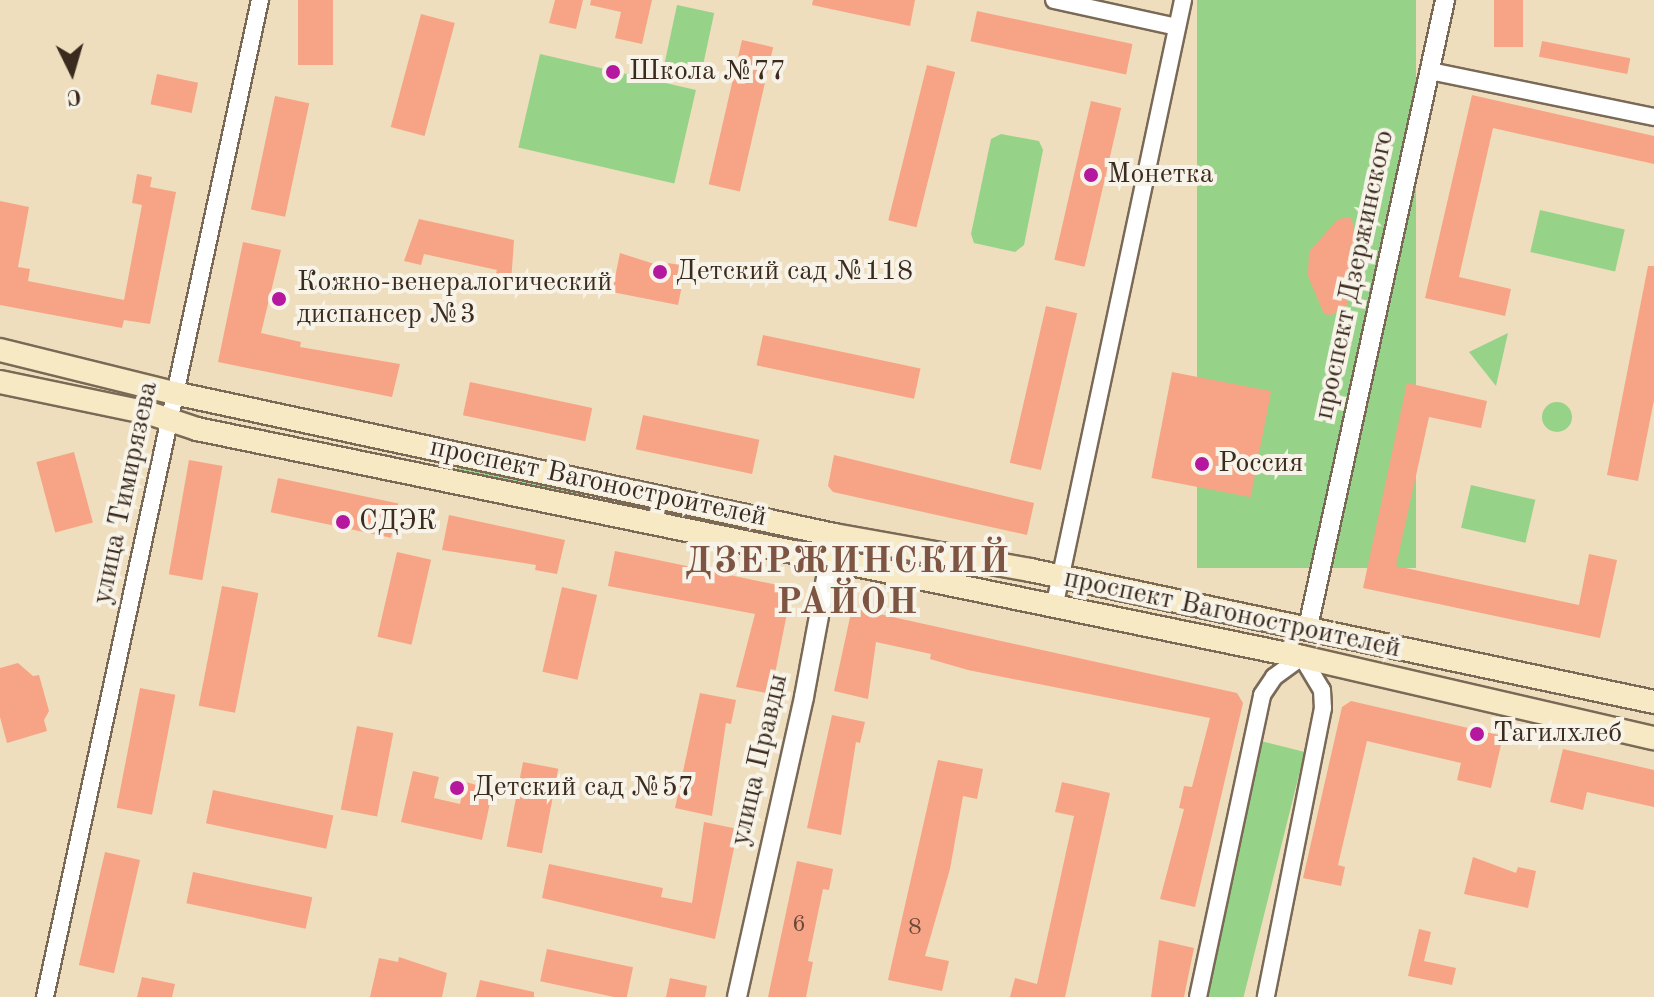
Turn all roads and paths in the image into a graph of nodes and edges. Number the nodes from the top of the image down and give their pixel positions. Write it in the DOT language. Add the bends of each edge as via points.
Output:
graph roads {
  1 [pos="260,0"];
  2 [pos="1054,0"];
  3 [pos="1183,0"];
  4 [pos="1445,0"];
  5 [pos="1177,27"];
  6 [pos="1430,71"];
  7 [pos="1654,117"];
  8 [pos="0,350"];
  9 [pos="0,382"];
  10 [pos="174,393"];
  11 [pos="168,422"];
  12 [pos="834,535"];
  13 [pos="829,562"];
  14 [pos="1060,576"];
  15 [pos="1054,608"];
  16 [pos="1308,627"];
  17 [pos="1302,657"];
  18 [pos="1654,702"];
  19 [pos="1654,738"];
  20 [pos="45,997"];
  21 [pos="737,997"];
  22 [pos="1198,997"];
  23 [pos="1266,997"];
  1 -- 10 [label="street, улица Тимирязева"];
  2 -- 5 [label="street"];
  3 -- 5 [label="street"];
  4 -- 6 [label="street, проспект Дзержинского"];
  5 -- 14 [label="street"];
  6 -- 7 [label="street"];
  6 -- 16 [label="street, проспект Дзержинского"];
  8 -- 10 [label="main road, проспект Вагоностроителей"];
  9 -- 11 [label="main road, проспект Вагоностроителей" via="149,413"];
  10 -- 11 [label="street, улица Тимирязева"];
  10 -- 12 [label="main road, проспект Вагоностроителей"];
  11 -- 13 [label="main road, проспект Вагоностроителей"];
  11 -- 20 [label="street, улица Тимирязева"];
  12 -- 13 [label="street, улица Правды"];
  12 -- 14 [label="main road, проспект Вагоностроителей"];
  13 -- 15 [label="main road, проспект Вагоностроителей"];
  13 -- 21 [label="street, улица Правды"];
  14 -- 15 [label="street"];
  14 -- 16 [label="main road, проспект Вагоностроителей"];
  15 -- 17 [label="main road, проспект Вагоностроителей"];
  16 -- 17 [label="main road, проспект Дзержинского"];
  16 -- 18 [label="main road, проспект Вагоностроителей"];
  17 -- 19 [label="main road, проспект Вагоностроителей"];
  17 -- 22 [label="street" via="1274,677 1262,695"];
  17 -- 23 [label="street" via="1322,690 1323,708"];
}
